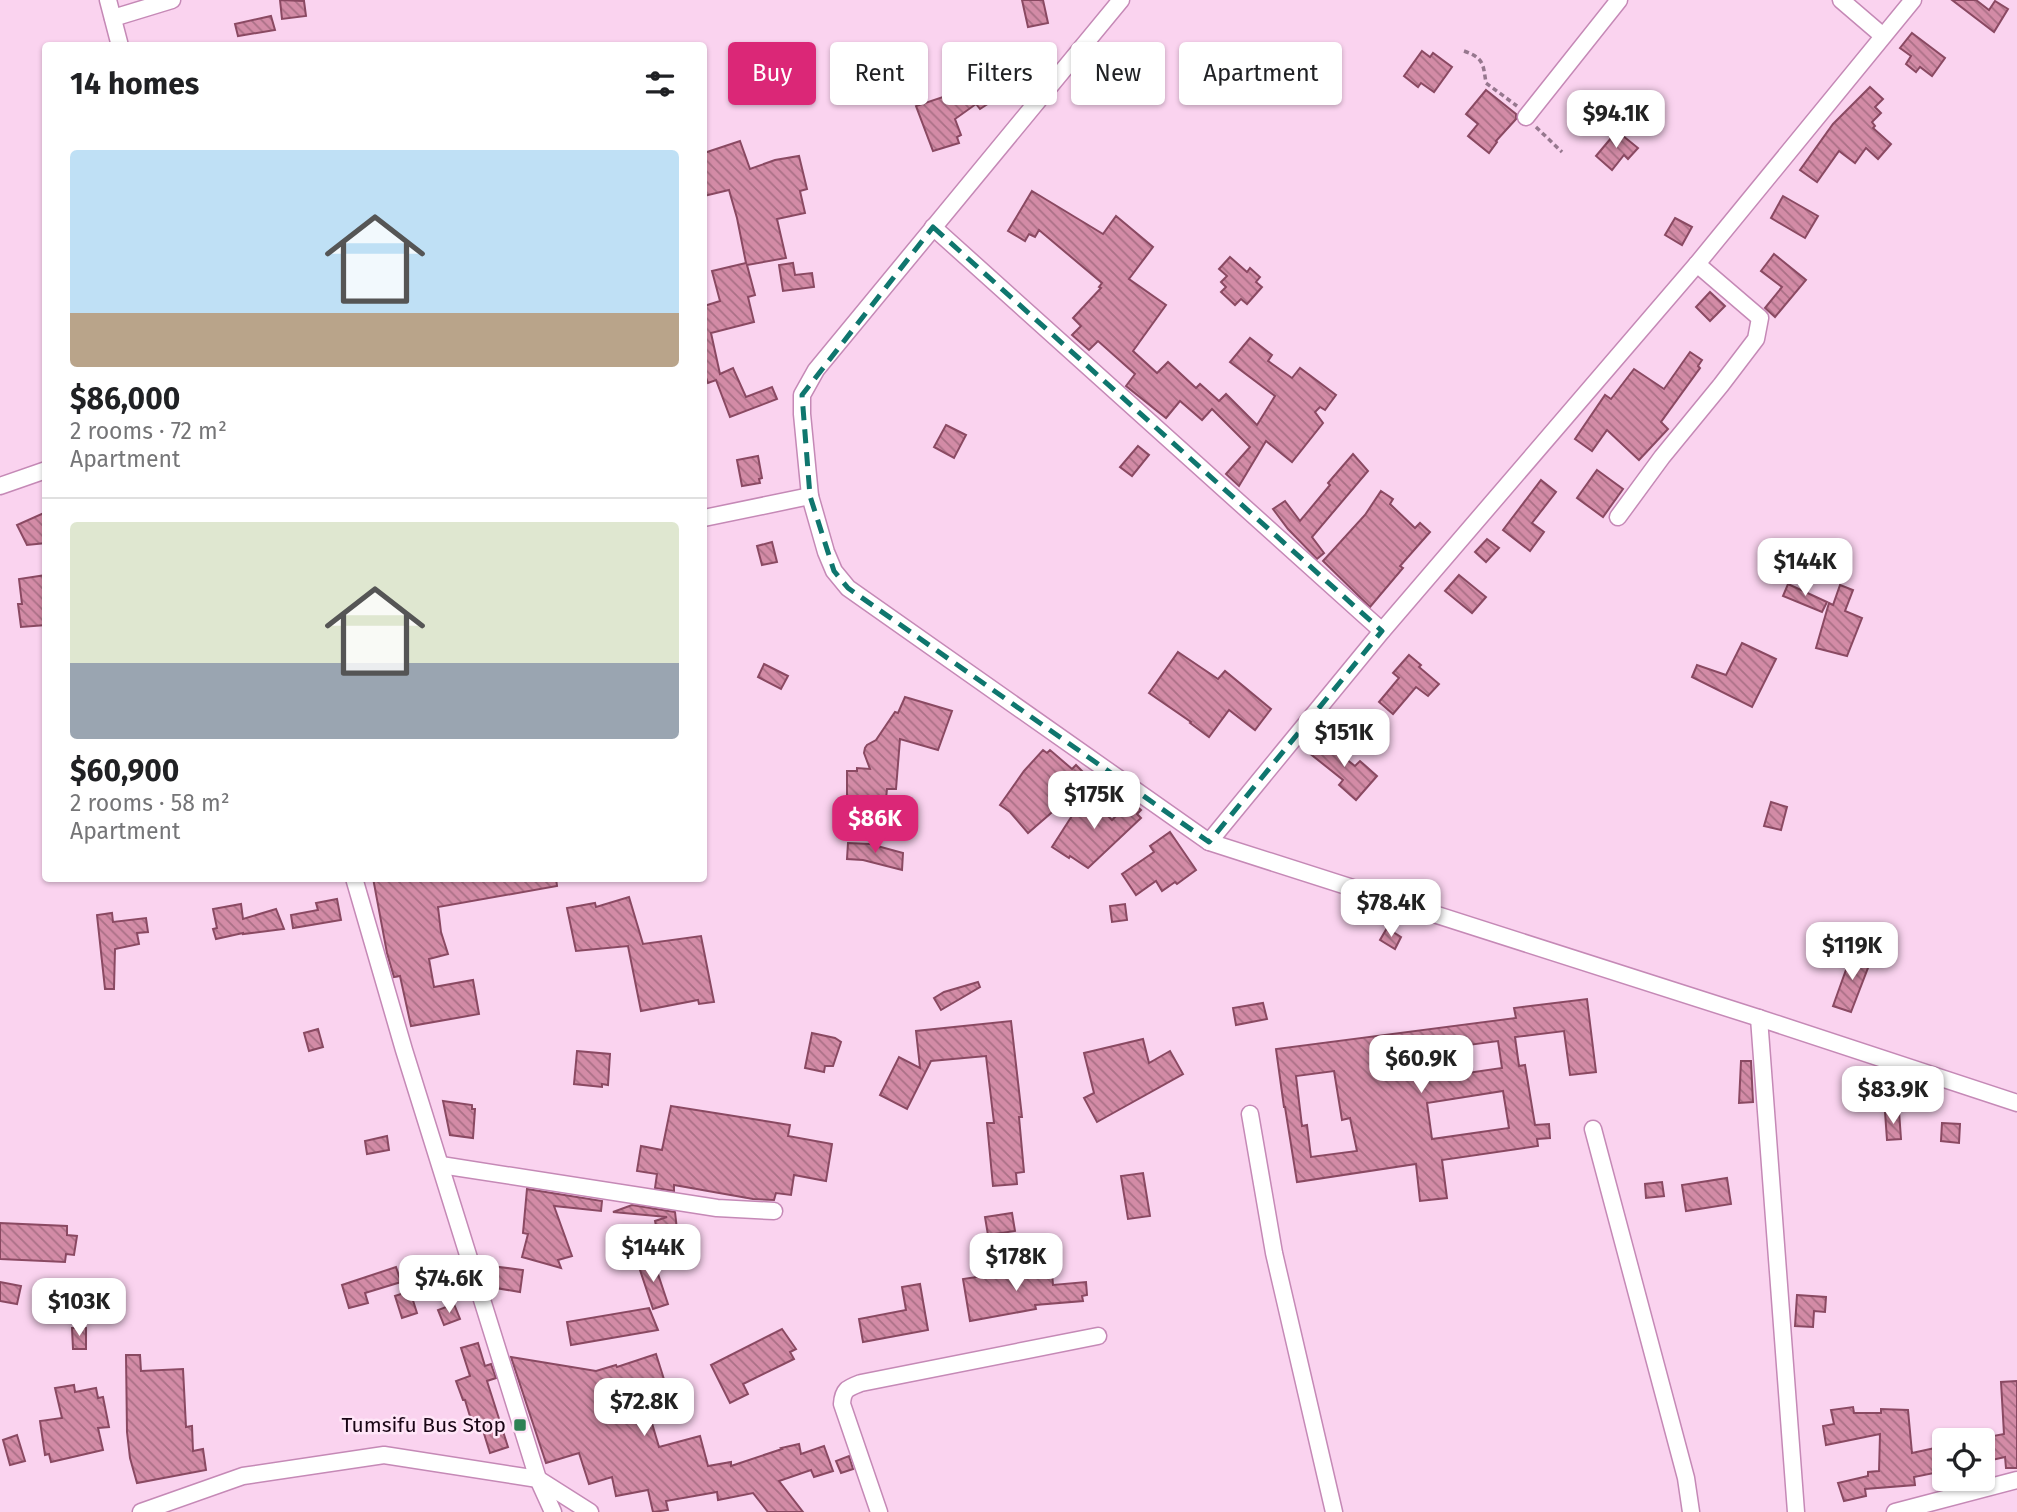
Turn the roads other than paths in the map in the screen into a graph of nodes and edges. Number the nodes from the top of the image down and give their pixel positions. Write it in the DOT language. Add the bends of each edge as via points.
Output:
graph roads {
  1 [pos="108,0"];
  2 [pos="173,0"];
  3 [pos="1121,0"];
  4 [pos="1619,0"];
  5 [pos="1841,0"];
  6 [pos="1913,0"];
  7 [pos="113,18"];
  8 [pos="1884,36"];
  9 [pos="119,42"];
  10 [pos="1525,117"];
  11 [pos="933,226"];
  12 [pos="1696,264"];
  13 [pos="42,471"];
  14 [pos="0,486"];
  15 [pos="810,496"];
  16 [pos="707,517"];
  17 [pos="1618,517"];
  18 [pos="1382,631"];
  19 [pos="1209,842"];
  20 [pos="355,882"];
  21 [pos="1759,1018"];
  22 [pos="2017,1102"];
  23 [pos="1250,1114"];
  24 [pos="1593,1129"];
  25 [pos="441,1165"];
  26 [pos="774,1211"];
  27 [pos="1098,1336"];
  28 [pos="538,1479"];
  29 [pos="2017,1480"];
  30 [pos="141,1512"];
  31 [pos="553,1512"];
  32 [pos="590,1512"];
  33 [pos="879,1512"];
  34 [pos="1334,1512"];
  35 [pos="1691,1512"];
  36 [pos="1796,1512"];
  37 [pos="1895,1512"];
  1 -- 7 [label="street"];
  2 -- 7 [label="street"];
  3 -- 11 [label="street"];
  4 -- 10 [label="street"];
  5 -- 8 [label="street"];
  6 -- 8 [label="street"];
  7 -- 9 [label="street"];
  8 -- 12 [label="street"];
  11 -- 15 [label="street" via="816,370 802,395"];
  11 -- 18 [label="street"];
  12 -- 17 [label="street" via="1760,318 1756,339"];
  12 -- 18 [label="street"];
  13 -- 14 [label="street"];
  15 -- 16 [label="street"];
  15 -- 19 [label="street" via="826,552 848,588"];
  18 -- 19 [label="street"];
  19 -- 21 [label="street"];
  20 -- 25 [label="street"];
  21 -- 22 [label="street"];
  21 -- 36 [label="street"];
  23 -- 34 [label="street" via="1274,1253"];
  24 -- 35 [label="street" via="1686,1478"];
  25 -- 26 [label="street" via="717,1208"];
  25 -- 28 [label="street"];
  27 -- 33 [label="street" via="849,1388 842,1395 842,1404"];
  28 -- 30 [label="street" via="384,1455 243,1476"];
  28 -- 31 [label="street"];
  28 -- 32 [label="street"];
  29 -- 37 [label="street"];
}
